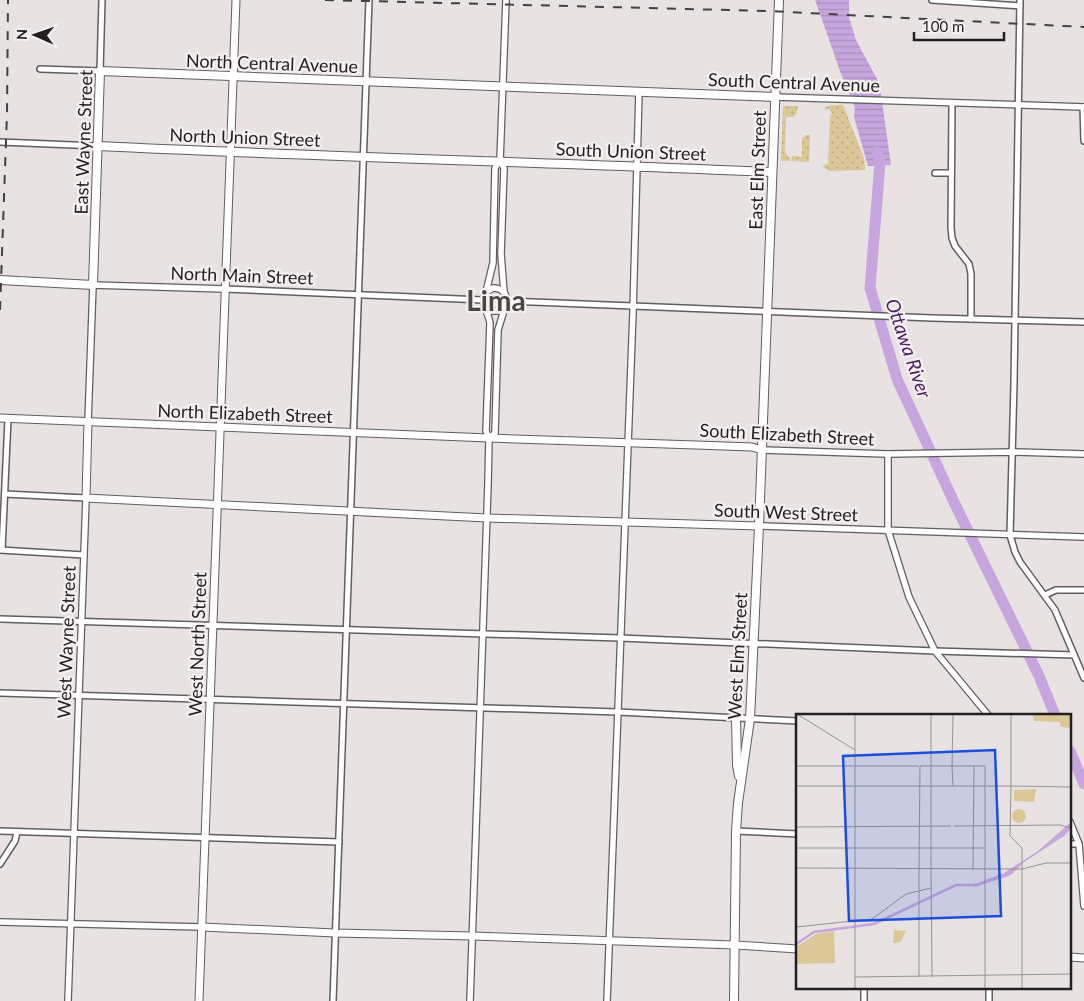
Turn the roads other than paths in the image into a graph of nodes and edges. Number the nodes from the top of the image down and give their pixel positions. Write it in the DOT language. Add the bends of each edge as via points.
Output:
graph roads {
  1 [pos="102,0"];
  2 [pos="236,0"];
  3 [pos="369,0"];
  4 [pos="506,0"];
  5 [pos="779,0"];
  6 [pos="932,0"];
  7 [pos="954,1"];
  8 [pos="1020,3"];
  9 [pos="40,69"];
  10 [pos="100,71"];
  11 [pos="233,77"];
  12 [pos="366,82"];
  13 [pos="503,86"];
  14 [pos="639,92"];
  15 [pos="775,97"];
  16 [pos="952,103"];
  17 [pos="1019,104"];
  18 [pos="1084,107"];
  19 [pos="1084,141"];
  20 [pos="0,142"];
  21 [pos="98,146"];
  22 [pos="230,152"];
  23 [pos="364,156"];
  24 [pos="488,161"];
  25 [pos="500,161"];
  26 [pos="637,166"];
  27 [pos="772,172"];
  28 [pos="935,173"];
  29 [pos="951,173"];
  30 [pos="0,280"];
  31 [pos="93,285"];
  32 [pos="225,289"];
  33 [pos="486,292"];
  34 [pos="504,292"];
  35 [pos="358,295"];
  36 [pos="484,303"];
  37 [pos="506,303"];
  38 [pos="634,305"];
  39 [pos="767,311"];
  40 [pos="970,319"];
  41 [pos="1016,320"];
  42 [pos="1084,322"];
  43 [pos="4,419"];
  44 [pos="88,422"];
  45 [pos="220,427"];
  46 [pos="354,433"];
  47 [pos="489,438"];
  48 [pos="628,443"];
  49 [pos="762,450"];
  50 [pos="1013,452"];
  51 [pos="888,454"];
  52 [pos="1084,454"];
  53 [pos="5,494"];
  54 [pos="86,498"];
  55 [pos="217,504"];
  56 [pos="351,511"];
  57 [pos="487,518"];
  58 [pos="625,522"];
  59 [pos="759,526"];
  60 [pos="888,530"];
  61 [pos="1010,534"];
  62 [pos="1084,537"];
  63 [pos="1,550"];
  64 [pos="84,555"];
  65 [pos="1084,590"];
  66 [pos="1045,595"];
  67 [pos="0,619"];
  68 [pos="81,622"];
  69 [pos="213,626"];
  70 [pos="346,630"];
  71 [pos="483,634"];
  72 [pos="620,638"];
  73 [pos="754,643"];
  74 [pos="935,651"];
  75 [pos="1074,655"];
  76 [pos="1084,678"];
  77 [pos="0,693"];
  78 [pos="79,696"];
  79 [pos="210,699"];
  80 [pos="344,703"];
  81 [pos="480,708"];
  82 [pos="618,712"];
  83 [pos="987,714"];
  84 [pos="736,718"];
  85 [pos="750,719"];
  86 [pos="796,721"];
  87 [pos="741,782"];
  88 [pos="1072,827"];
  89 [pos="0,831"];
  90 [pos="736,831"];
  91 [pos="17,832"];
  92 [pos="74,834"];
  93 [pos="796,834"];
  94 [pos="205,838"];
  95 [pos="339,842"];
  96 [pos="1072,844"];
  97 [pos="1079,844"];
  98 [pos="0,864"];
  99 [pos="1084,906"];
  100 [pos="0,922"];
  101 [pos="71,923"];
  102 [pos="202,927"];
  103 [pos="335,933"];
  104 [pos="472,936"];
  105 [pos="609,941"];
  106 [pos="736,945"];
  107 [pos="796,949"];
  108 [pos="864,988"];
  109 [pos="990,988"];
  110 [pos="68,1001"];
  111 [pos="199,1001"];
  112 [pos="333,1001"];
  113 [pos="470,1001"];
  114 [pos="607,1001"];
  115 [pos="734,1001"];
  116 [pos="864,1001"];
  117 [pos="989,1001"];
  1 -- 10 [label="street, East Wayne Street"];
  2 -- 11 [label="main road, West North Street"];
  3 -- 12 [label="street"];
  4 -- 13 [label="street"];
  5 -- 15 [label="main road, East Elm Street"];
  6 -- 7 [label="street"];
  7 -- 8 [label="street"];
  8 -- 17 [label="street"];
  9 -- 10 [label="street, North Central Avenue"];
  10 -- 11 [label="main road, North Central Avenue"];
  10 -- 21 [label="main road, East Wayne Street"];
  11 -- 12 [label="main road, North Central Avenue"];
  11 -- 22 [label="main road, West North Street"];
  12 -- 13 [label="main road, North Central Avenue"];
  12 -- 23 [label="street"];
  13 -- 14 [label="main road, South Central Avenue"];
  13 -- 25 [label="street"];
  14 -- 15 [label="main road, South Central Avenue"];
  14 -- 26 [label="street"];
  15 -- 16 [label="street, South Central Avenue"];
  15 -- 27 [label="main road, East Elm Street"];
  16 -- 17 [label="street, South Central Avenue"];
  16 -- 29 [label="street"];
  17 -- 18 [label="street, South Central Avenue"];
  17 -- 41 [label="street"];
  18 -- 19 [label="street"];
  20 -- 21 [label="street, North Union Street"];
  21 -- 22 [label="main road, North Union Street"];
  21 -- 31 [label="main road, East Wayne Street"];
  22 -- 23 [label="main road, North Union Street"];
  22 -- 32 [label="main road, West North Street"];
  23 -- 24 [label="main road, North Union Street"];
  23 -- 35 [label="street"];
  24 -- 25 [label="main road, South Union Street"];
  25 -- 26 [label="main road, South Union Street"];
  25 -- 33 [label="street" via="496,168 493,263"];
  25 -- 34 [label="street" via="504,168 501,254"];
  26 -- 27 [label="main road, South Union Street"];
  26 -- 38 [label="street"];
  27 -- 39 [label="main road, East Elm Street"];
  28 -- 29 [label="street"];
  29 -- 40 [label="street" via="952,238 969,264"];
  30 -- 31 [label="main road, North Main Street"];
  31 -- 32 [label="street, North Main Street"];
  31 -- 44 [label="street, West Wayne Street"];
  32 -- 35 [label="street, North Main Street"];
  32 -- 45 [label="main road, West North Street"];
  33 -- 34 [label="street" via="497,288"];
  33 -- 36 [label="street"];
  34 -- 37 [label="street"];
  35 -- 36 [label="street, North Main Street"];
  35 -- 46 [label="street"];
  36 -- 37 [label="street" via="495,312"];
  36 -- 47 [label="street" via="490,323 486,431"];
  37 -- 38 [label="street"];
  37 -- 47 [label="street" via="498,330 495,433"];
  38 -- 39 [label="street"];
  38 -- 48 [label="street"];
  39 -- 40 [label="street"];
  39 -- 49 [label="main road, West Elm Street"];
  40 -- 41 [label="street"];
  41 -- 42 [label="street"];
  41 -- 50 [label="street"];
  43 -- 44 [label="main road, North Elizabeth Street"];
  43 -- 53 [label="street"];
  44 -- 45 [label="main road, North Elizabeth Street"];
  44 -- 54 [label="main road, West Wayne Street"];
  45 -- 46 [label="main road, North Elizabeth Street"];
  45 -- 55 [label="main road, West North Street"];
  46 -- 47 [label="main road, North Elizabeth Street"];
  46 -- 56 [label="street"];
  47 -- 48 [label="main road, South Elizabeth Street"];
  47 -- 57 [label="street"];
  48 -- 49 [label="main road, South Elizabeth Street"];
  48 -- 58 [label="street"];
  49 -- 51 [label="street, South Elizabeth Street"];
  49 -- 59 [label="main road, West Elm Street"];
  50 -- 51 [label="street, South Elizabeth Street"];
  50 -- 52 [label="street, South Elizabeth Street"];
  50 -- 61 [label="street"];
  51 -- 60 [label="street"];
  53 -- 54 [label="street"];
  53 -- 63 [label="street"];
  54 -- 55 [label="main road, South West Street"];
  54 -- 64 [label="street, West Wayne Street"];
  55 -- 56 [label="main road, South West Street"];
  55 -- 69 [label="main road, West North Street"];
  56 -- 57 [label="main road, South West Street"];
  56 -- 70 [label="street"];
  57 -- 58 [label="main road, South West Street"];
  57 -- 71 [label="street"];
  58 -- 59 [label="main road, South West Street"];
  58 -- 72 [label="street"];
  59 -- 60 [label="street, South West Street"];
  59 -- 73 [label="main road, West Elm Street"];
  60 -- 61 [label="street, South West Street"];
  60 -- 74 [label="street" via="909,597"];
  61 -- 62 [label="street, South West Street"];
  61 -- 66 [label="street" via="1020,562"];
  63 -- 64 [label="street"];
  64 -- 68 [label="street, West Wayne Street"];
  65 -- 66 [label="street" via="1056,590"];
  66 -- 75 [label="street"];
  67 -- 68 [label="street"];
  68 -- 69 [label="street"];
  68 -- 78 [label="street, West Wayne Street"];
  69 -- 70 [label="street"];
  69 -- 79 [label="main road, West North Street"];
  70 -- 71 [label="street"];
  70 -- 80 [label="street"];
  71 -- 72 [label="street"];
  71 -- 81 [label="street"];
  72 -- 73 [label="street"];
  72 -- 82 [label="street"];
  73 -- 74 [label="street"];
  73 -- 85 [label="main road, West Elm Street"];
  74 -- 75 [label="street"];
  74 -- 83 [label="street"];
  75 -- 76 [label="street"];
  77 -- 78 [label="street"];
  78 -- 79 [label="street"];
  78 -- 92 [label="street, West Wayne Street"];
  79 -- 80 [label="street"];
  79 -- 94 [label="main road, West North Street"];
  80 -- 81 [label="street"];
  80 -- 95 [label="street"];
  81 -- 82 [label="street"];
  81 -- 104 [label="street"];
  82 -- 84 [label="street"];
  82 -- 105 [label="street"];
  84 -- 85 [label="street"];
  84 -- 87 [label="main road" via="737,765"];
  85 -- 86 [label="street"];
  85 -- 87 [label="main road, West Elm Street"];
  87 -- 90 [label="main road, West Elm Street"];
  88 -- 97 [label="street"];
  89 -- 91 [label="street"];
  90 -- 93 [label="street"];
  90 -- 106 [label="main road, West Elm Street"];
  91 -- 92 [label="street"];
  91 -- 98 [label="street"];
  92 -- 94 [label="street"];
  92 -- 101 [label="street, West Wayne Street"];
  94 -- 95 [label="street"];
  94 -- 102 [label="main road, West North Street"];
  95 -- 103 [label="street"];
  96 -- 97 [label="street"];
  97 -- 99 [label="street"];
  100 -- 101 [label="street"];
  101 -- 102 [label="street"];
  101 -- 110 [label="street, West Wayne Street"];
  102 -- 103 [label="main road"];
  102 -- 111 [label="main road, West North Street"];
  103 -- 104 [label="main road"];
  103 -- 112 [label="street"];
  104 -- 105 [label="main road"];
  104 -- 113 [label="street"];
  105 -- 106 [label="main road"];
  105 -- 114 [label="street"];
  106 -- 107 [label="main road"];
  106 -- 115 [label="main road, West Elm Street"];
  108 -- 116 [label="street"];
  109 -- 117 [label="street"];
}
